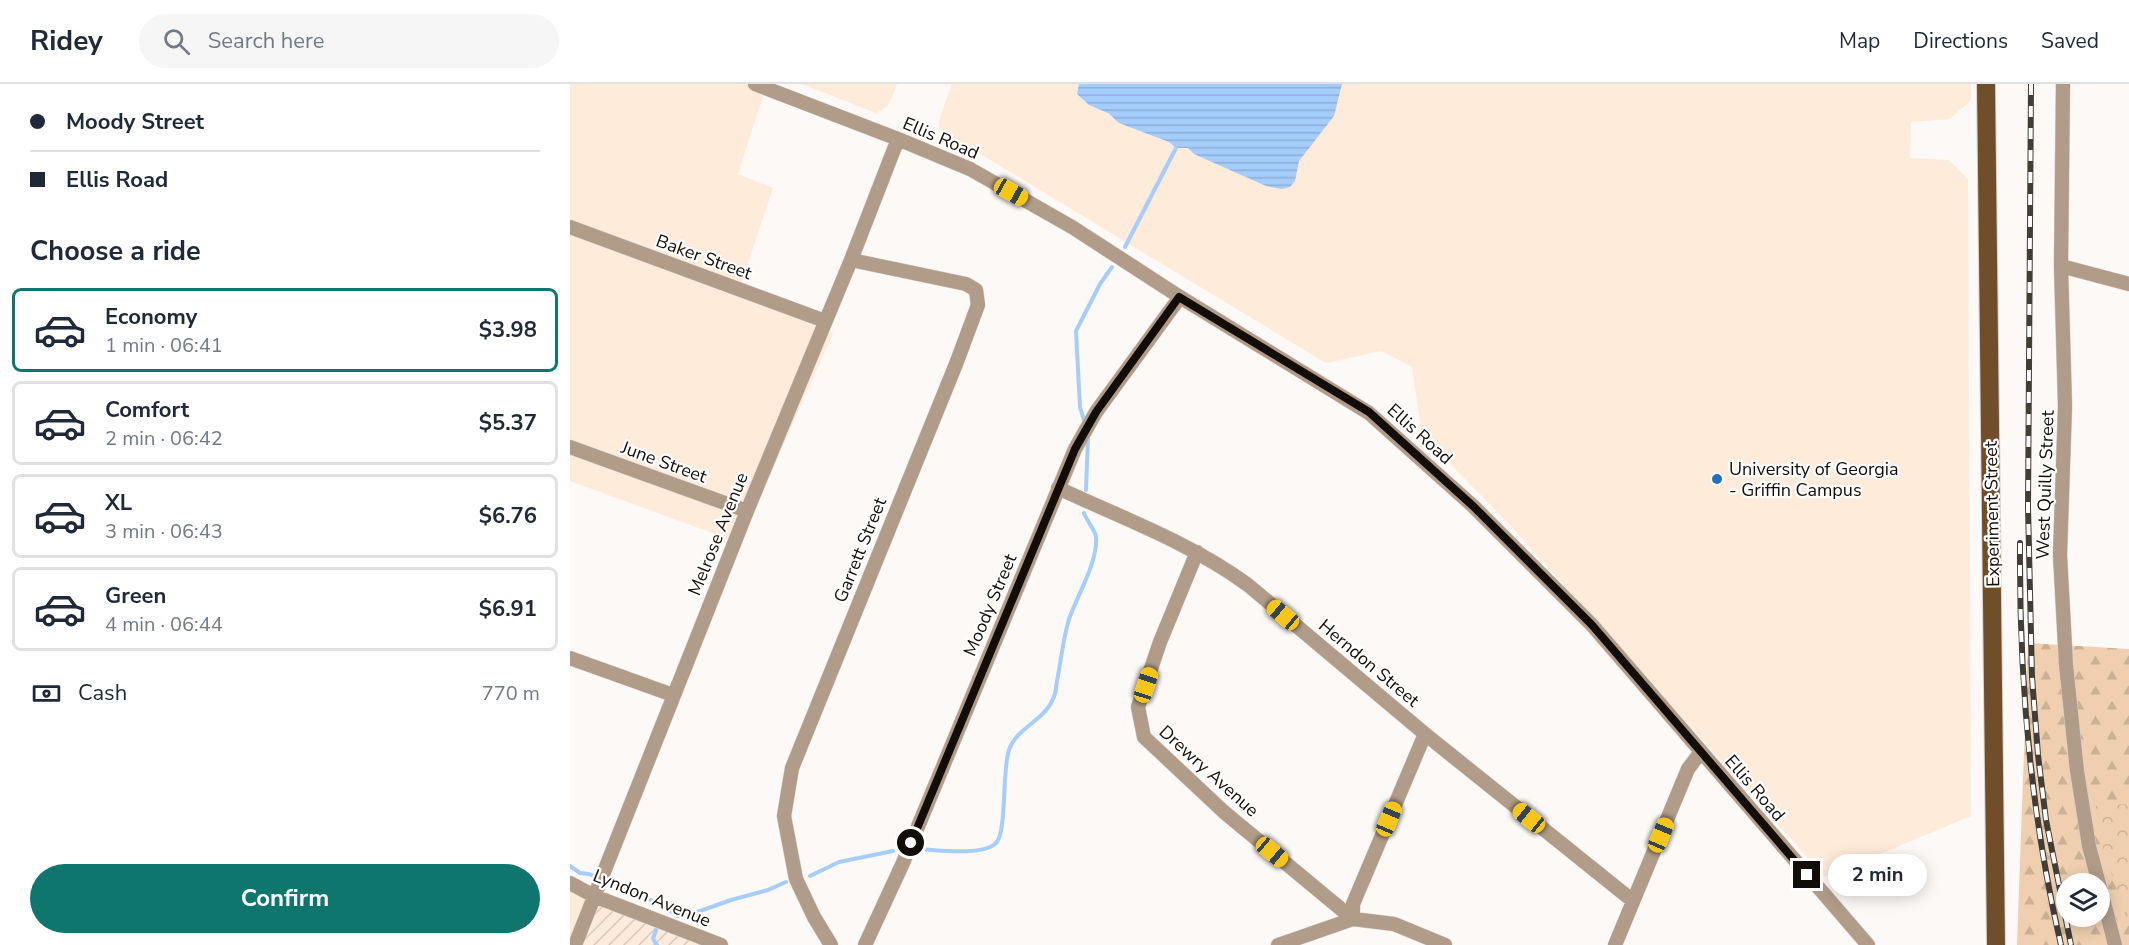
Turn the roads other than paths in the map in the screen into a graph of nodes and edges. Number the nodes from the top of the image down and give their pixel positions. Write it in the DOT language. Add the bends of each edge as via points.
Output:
graph roads {
  1 [pos="755,84"];
  2 [pos="1986,84"];
  3 [pos="2063,84"];
  4 [pos="898,139"];
  5 [pos="570,227"];
  6 [pos="851,260"];
  7 [pos="2061,267"];
  8 [pos="2129,284"];
  9 [pos="1179,297"];
  10 [pos="825,321"];
  11 [pos="570,447"];
  12 [pos="1059,488"];
  13 [pos="747,511"];
  14 [pos="1197,552"];
  15 [pos="570,658"];
  16 [pos="673,695"];
  17 [pos="1425,734"];
  18 [pos="1700,753"];
  19 [pos="2097,873"];
  20 [pos="570,884"];
  21 [pos="596,891"];
  22 [pos="1633,902"];
  23 [pos="1353,919"];
  24 [pos="2110,925"];
  25 [pos="575,945"];
  26 [pos="721,945"];
  27 [pos="831,945"];
  28 [pos="866,945"];
  29 [pos="1278,945"];
  30 [pos="1445,945"];
  31 [pos="1615,945"];
  32 [pos="1868,945"];
  33 [pos="1996,945"];
  34 [pos="2115,945"];
  1 -- 4 [label="street, Ellis Road"];
  2 -- 33 [label="main road, Experiment Street"];
  3 -- 7 [label="street, West Quilly Street"];
  4 -- 6 [label="street, Melrose Avenue"];
  4 -- 9 [label="street, Ellis Road" via="970,169 1072,227"];
  5 -- 10 [label="street, Baker Street"];
  6 -- 10 [label="street, Melrose Avenue"];
  6 -- 27 [label="street, Garrett Street" via="966,284 976,290 978,304 792,768 784,816 796,879"];
  7 -- 8 [label="street"];
  7 -- 19 [label="street, West Quilly Street" via="2065,406 2060,555 2066,666 2077,771"];
  9 -- 12 [label="street, Moody Street" via="1096,412"];
  9 -- 18 [label="street, Ellis Road" via="1369,412 1473,506 1592,625"];
  10 -- 13 [label="street, Melrose Avenue"];
  11 -- 13 [label="street, June Street"];
  12 -- 14 [label="street, Herndon Street"];
  12 -- 28 [label="street, Moody Street"];
  13 -- 16 [label="street, Melrose Avenue"];
  14 -- 17 [label="street, Herndon Street" via="1248,585"];
  14 -- 23 [label="street, Drewry Avenue" via="1138,707 1144,738 1224,812"];
  15 -- 16 [label="street"];
  16 -- 21 [label="street, Melrose Avenue"];
  17 -- 22 [label="street, Herndon Street"];
  17 -- 23 [label="street" via="1353,904"];
  18 -- 22 [label="street" via="1688,769"];
  18 -- 32 [label="street, Ellis Road"];
  20 -- 21 [label="street, Lyndon Avenue"];
  21 -- 25 [label="street, Melrose Avenue"];
  21 -- 26 [label="street, Lyndon Avenue"];
  22 -- 31 [label="street"];
  23 -- 29 [label="street"];
  23 -- 30 [label="street" via="1394,924"];
  24 -- 34 [label="street, West Quilly Street"];
}
